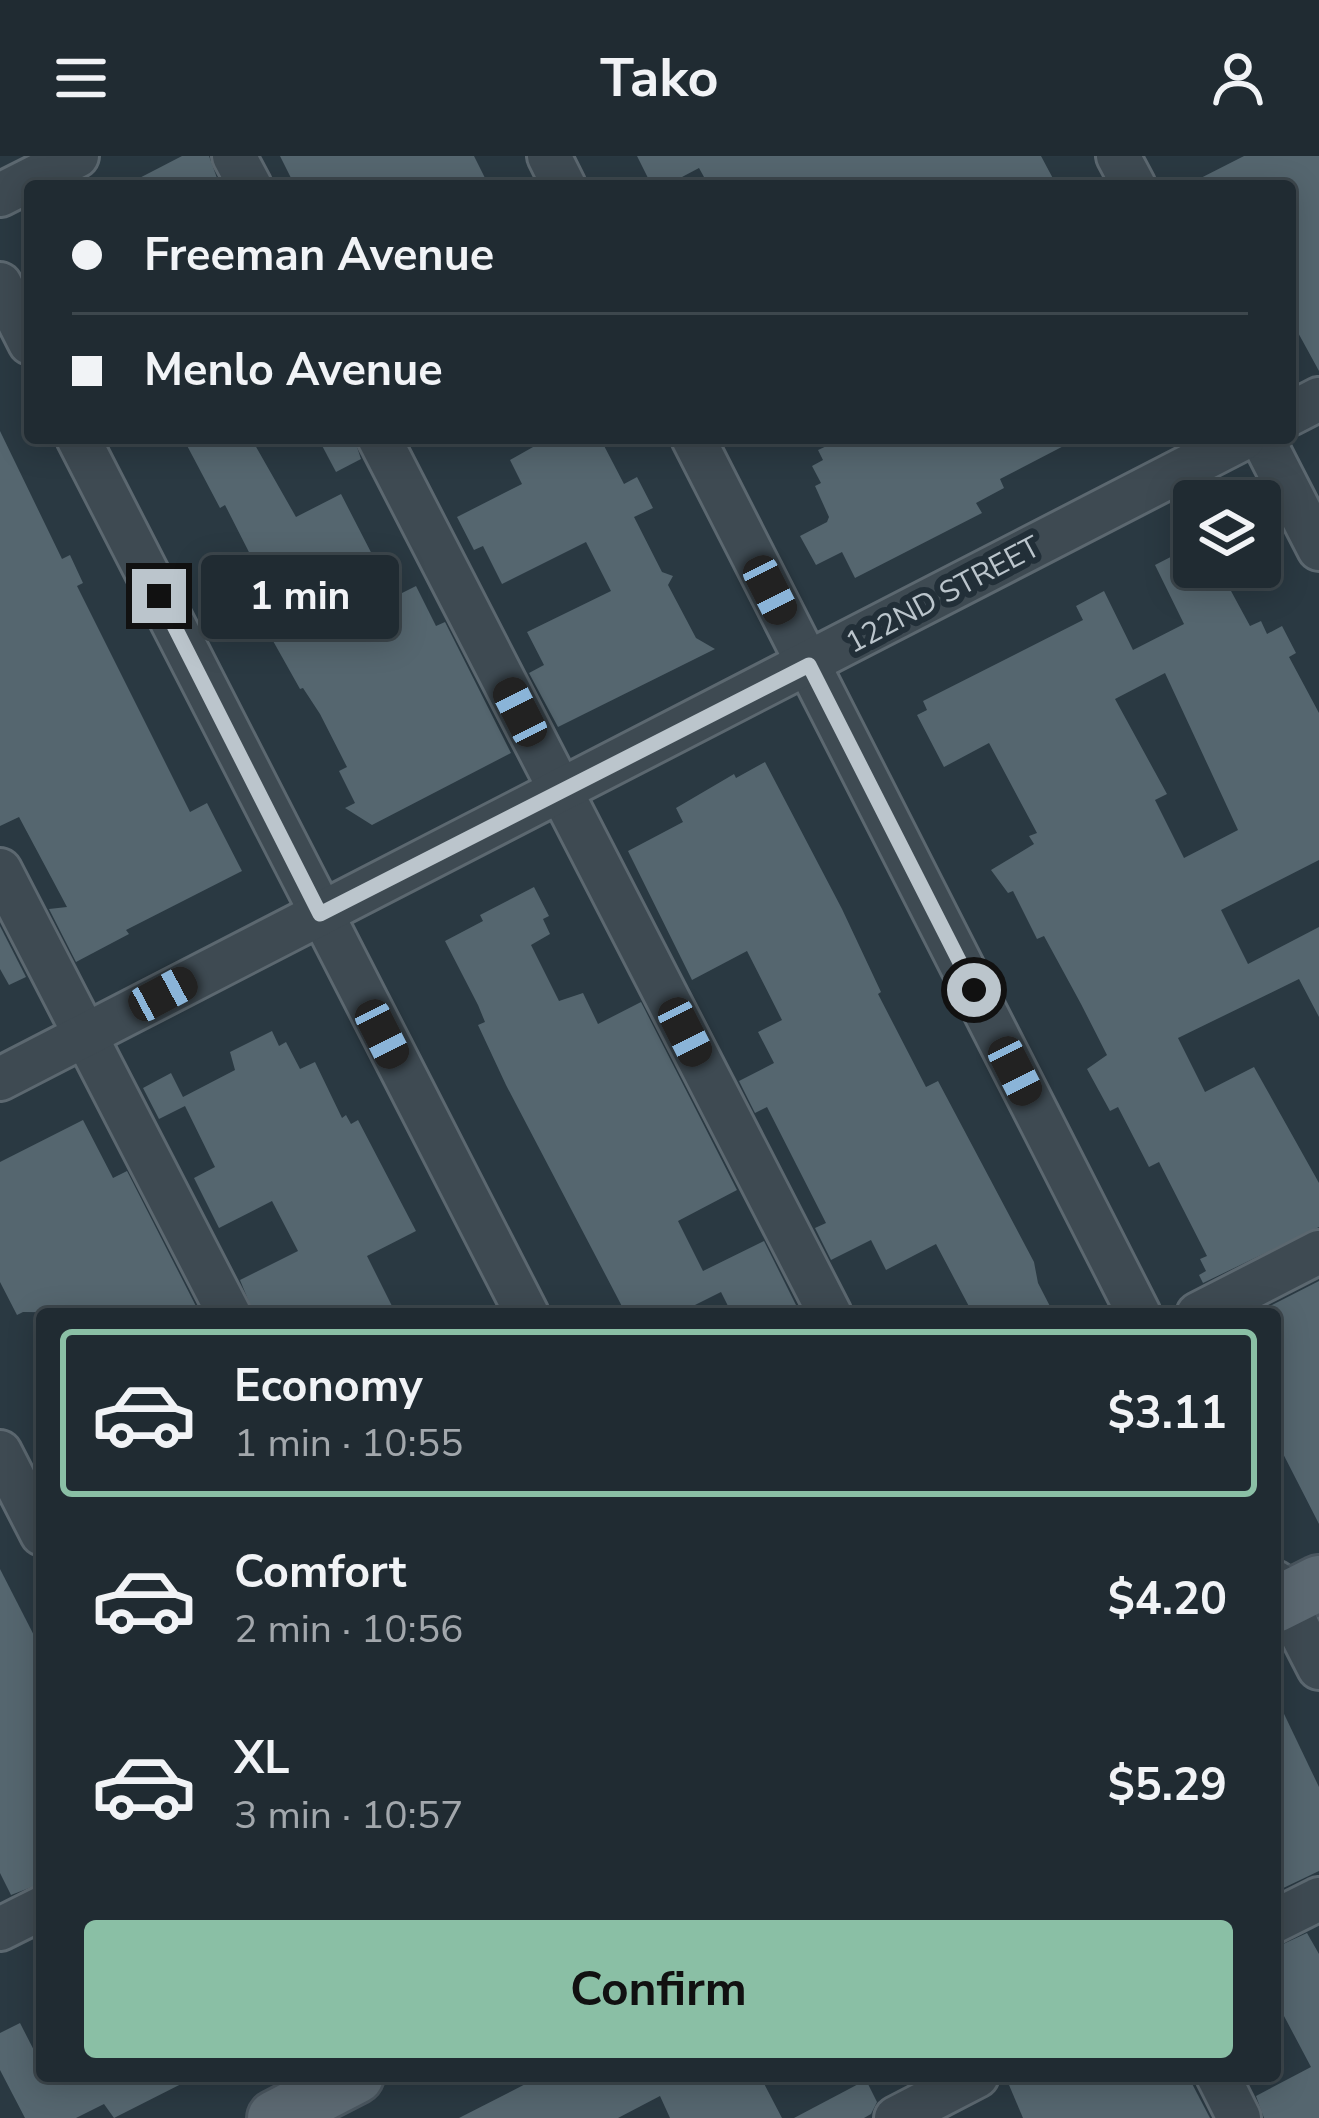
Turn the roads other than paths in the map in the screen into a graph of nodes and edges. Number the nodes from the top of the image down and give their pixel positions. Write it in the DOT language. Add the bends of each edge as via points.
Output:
graph roads {
  1 [pos="77,156"];
  2 [pos="30,180"];
  3 [pos="0,284"];
  4 [pos="24,331"];
  5 [pos="81,444"];
  6 [pos="382,444"];
  7 [pos="696,444"];
  8 [pos="1233,444"];
  9 [pos="1265,444"];
  10 [pos="1319,549"];
  11 [pos="809,665"];
  12 [pos="560,791"];
  13 [pos="0,870"];
  14 [pos="320,914"];
  15 [pos="85,1035"];
  16 [pos="0,1079"];
  17 [pos="1319,1252"];
  18 [pos="226,1308"];
  19 [pos="524,1308"];
  20 [pos="827,1308"];
  21 [pos="1135,1308"];
  22 [pos="1210,1308"];
  23 [pos="0,1452"];
  24 [pos="36,1522"];
  25 [pos="1288,1592"];
  26 [pos="1319,1668"];
  27 [pos="1319,1899"];
  28 [pos="36,1911"];
  29 [pos="1281,1919"];
  30 [pos="0,1929"];
  31 [pos="965,2082"];
  32 [pos="1221,2082"];
  33 [pos="336,2090"];
  34 [pos="923,2103"];
  35 [pos="275,2118"];
  36 [pos="1239,2118"];
  1 -- 2 [label="street"];
  3 -- 4 [label="street"];
  5 -- 14 [label="street"];
  6 -- 12 [label="street"];
  7 -- 11 [label="street"];
  8 -- 11 [label="street, 122ND STREET"];
  9 -- 10 [label="street"];
  11 -- 12 [label="street, 122ND STREET"];
  11 -- 21 [label="street"];
  12 -- 14 [label="street, 122ND STREET"];
  12 -- 20 [label="street"];
  13 -- 15 [label="street"];
  14 -- 15 [label="street, 122ND STREET"];
  14 -- 19 [label="street"];
  15 -- 16 [label="street, 122ND STREET"];
  15 -- 18 [label="street"];
  17 -- 22 [label="street"];
  23 -- 24 [label="street"];
  25 -- 26 [label="street"];
  27 -- 29 [label="street"];
  28 -- 30 [label="street"];
  31 -- 34 [label="street"];
  32 -- 36 [label="street"];
  33 -- 35 [label="main road"];
}
